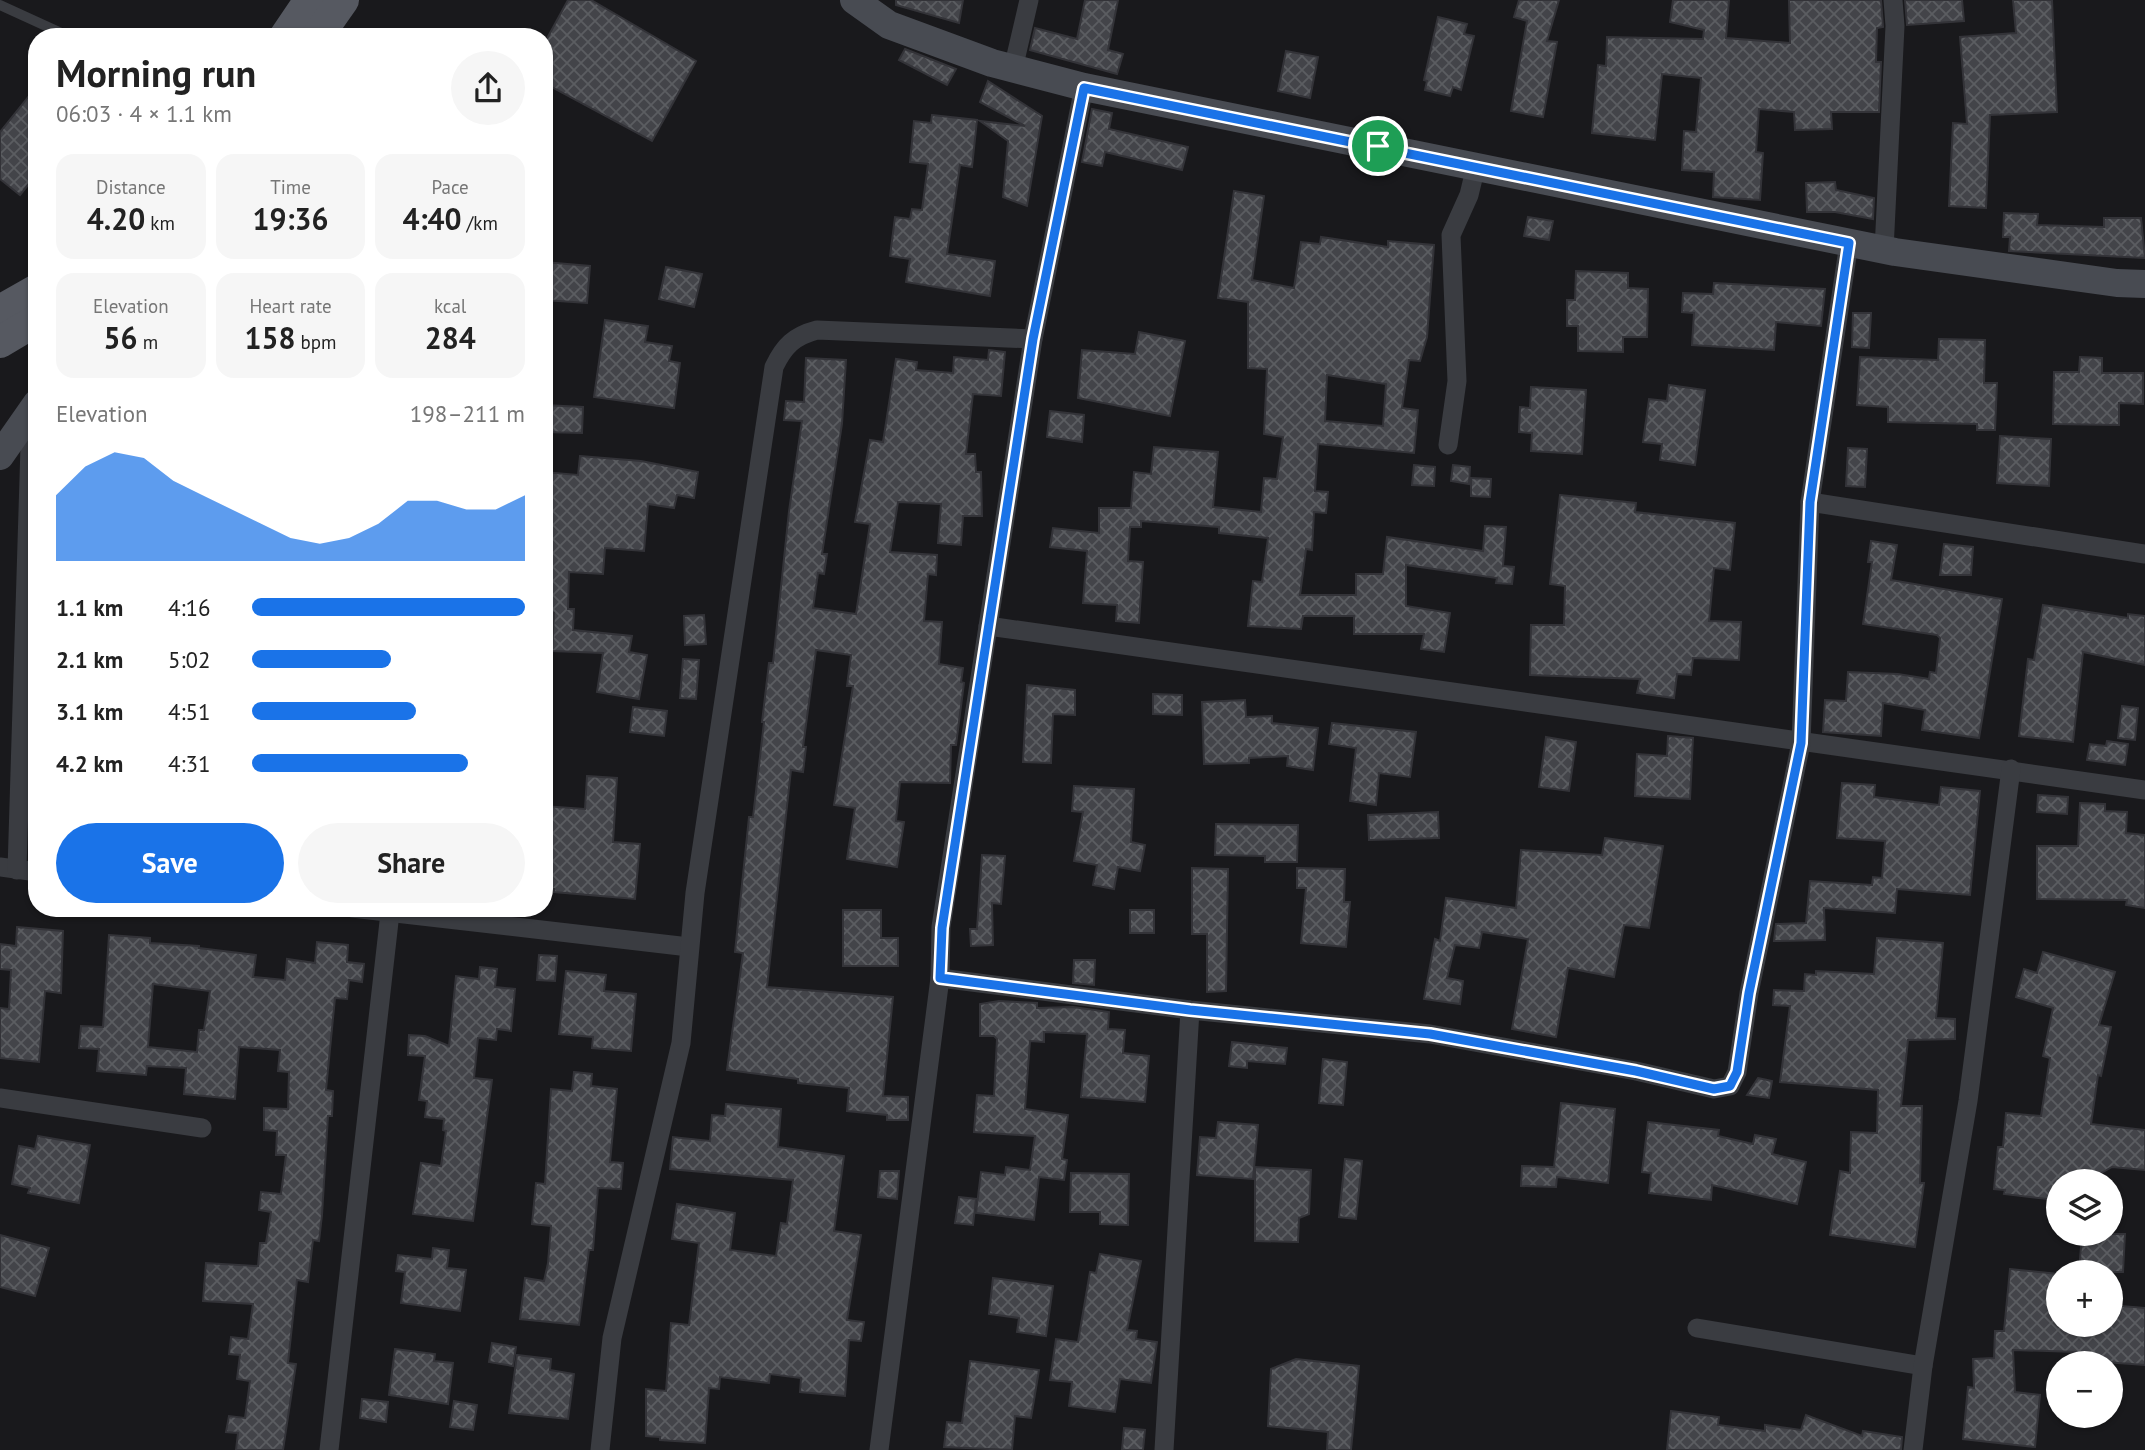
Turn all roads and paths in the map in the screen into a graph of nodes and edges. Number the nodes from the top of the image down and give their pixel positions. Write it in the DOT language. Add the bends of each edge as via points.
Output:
graph roads {
  1 [pos="310,0"];
  2 [pos="343,0"];
  3 [pos="854,0"];
  4 [pos="1029,0"];
  5 [pos="1893,0"];
  6 [pos="0,5"];
  7 [pos="51,28"];
  8 [pos="291,28"];
  9 [pos="323,28"];
  10 [pos="1013,69"];
  11 [pos="1084,88"];
  12 [pos="1476,166"];
  13 [pos="1849,243"];
  14 [pos="1884,250"];
  15 [pos="2145,284"];
  16 [pos="28,295"];
  17 [pos="0,311"];
  18 [pos="28,325"];
  19 [pos="1033,339"];
  20 [pos="0,342"];
  21 [pos="28,416"];
  22 [pos="1448,445"];
  23 [pos="0,456"];
  24 [pos="1810,502"];
  25 [pos="28,514"];
  26 [pos="2145,554"];
  27 [pos="988,626"];
  28 [pos="1801,743"];
  29 [pos="2011,769"];
  30 [pos="2145,790"];
  31 [pos="8,869"];
  32 [pos="28,871"];
  33 [pos="390,917"];
  34 [pos="425,917"];
  35 [pos="689,947"];
  36 [pos="940,978"];
  37 [pos="1190,1010"];
  38 [pos="0,1098"];
  39 [pos="202,1128"];
  40 [pos="1697,1328"];
  41 [pos="1923,1366"];
  42 [pos="329,1450"];
  43 [pos="600,1450"];
  44 [pos="879,1450"];
  45 [pos="1164,1450"];
  46 [pos="1913,1450"];
  1 -- 8 [label="main road"];
  2 -- 9 [label="main road"];
  3 -- 10 [label="street" via="889,25"];
  4 -- 10 [label="street"];
  5 -- 14 [label="street"];
  6 -- 7 [label="lane"];
  10 -- 11 [label="street"];
  11 -- 12 [label="street"];
  11 -- 19 [label="street"];
  12 -- 13 [label="street"];
  12 -- 22 [label="street" via="1451,234 1457,381"];
  13 -- 14 [label="street"];
  13 -- 24 [label="street"];
  14 -- 15 [label="street"];
  16 -- 17 [label="main road"];
  18 -- 20 [label="main road"];
  19 -- 27 [label="street"];
  19 -- 35 [label="street" via="817,330 798,335 782,349 774,367"];
  21 -- 23 [label="street"];
  24 -- 26 [label="street"];
  24 -- 28 [label="street"];
  25 -- 31 [label="street"];
  27 -- 28 [label="street"];
  27 -- 36 [label="street" via="942,928"];
  28 -- 29 [label="street"];
  28 -- 37 [label="street" via="1737,1072 1730,1086 1714,1089 1430,1034"];
  29 -- 30 [label="street"];
  29 -- 41 [label="street" via="1968,1101"];
  31 -- 32 [label="street"];
  33 -- 42 [label="street"];
  34 -- 35 [label="street"];
  35 -- 43 [label="street" via="681,1043 612,1338"];
  36 -- 37 [label="street"];
  36 -- 44 [label="street"];
  37 -- 45 [label="street"];
  38 -- 39 [label="street"];
  40 -- 41 [label="street"];
  41 -- 46 [label="street"];
}
